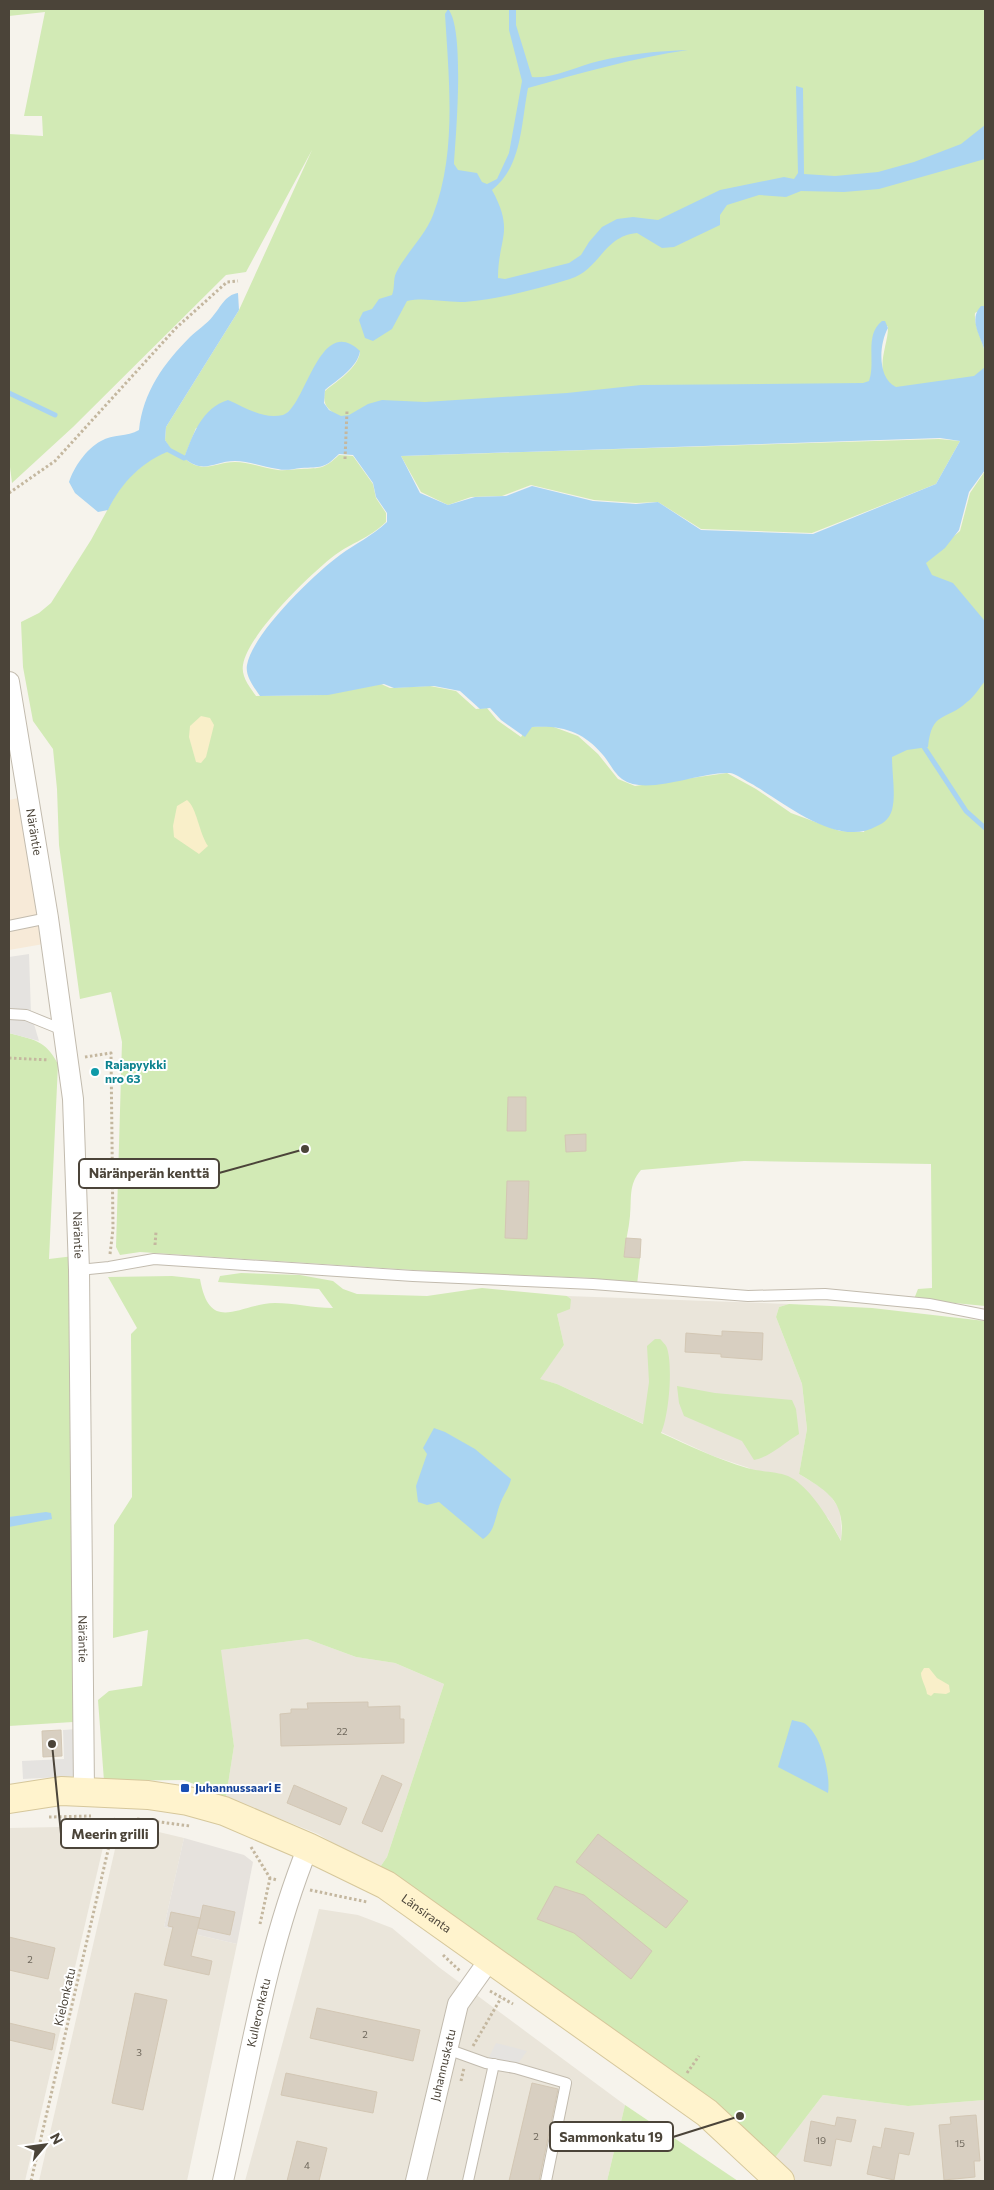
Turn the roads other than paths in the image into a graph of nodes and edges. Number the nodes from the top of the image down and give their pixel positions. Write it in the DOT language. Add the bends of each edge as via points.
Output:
graph roads {
  1 [pos="9,682"];
  2 [pos="48,918"];
  3 [pos="9,926"];
  4 [pos="9,1014"];
  5 [pos="63,1030"];
  6 [pos="79,1270"];
  7 [pos="985,1315"];
  8 [pos="84,1792"];
  9 [pos="9,1799"];
  10 [pos="308,1847"];
  11 [pos="490,1958"];
  12 [pos="447,2049"];
  13 [pos="494,2064"];
  14 [pos="223,2181"];
  15 [pos="416,2181"];
  16 [pos="468,2181"];
  17 [pos="546,2181"];
  18 [pos="780,2181"];
  1 -- 2 [label="street, Näräntie"];
  2 -- 3 [label="lane"];
  2 -- 5 [label="street, Näräntie"];
  4 -- 5 [label="lane" via="37,1018"];
  5 -- 6 [label="street, Näräntie" via="73,1099"];
  6 -- 7 [label="lane" via="154,1259 748,1296 825,1294 929,1304"];
  6 -- 8 [label="street, Näräntie"];
  8 -- 9 [label="street, Länsiranta"];
  8 -- 10 [label="street, Länsiranta" via="148,1795 188,1801 224,1811"];
  10 -- 11 [label="street, Länsiranta" via="386,1885"];
  10 -- 14 [label="street, Kulleronkatu" via="292,1886 266,1985"];
  11 -- 12 [label="street, Juhannuskatu" via="458,2004"];
  11 -- 18 [label="street, Länsiranta" via="707,2113"];
  12 -- 13 [label="lane"];
  12 -- 15 [label="street, Juhannuskatu"];
  13 -- 16 [label="lane"];
  13 -- 17 [label="lane" via="566,2083"];
}
